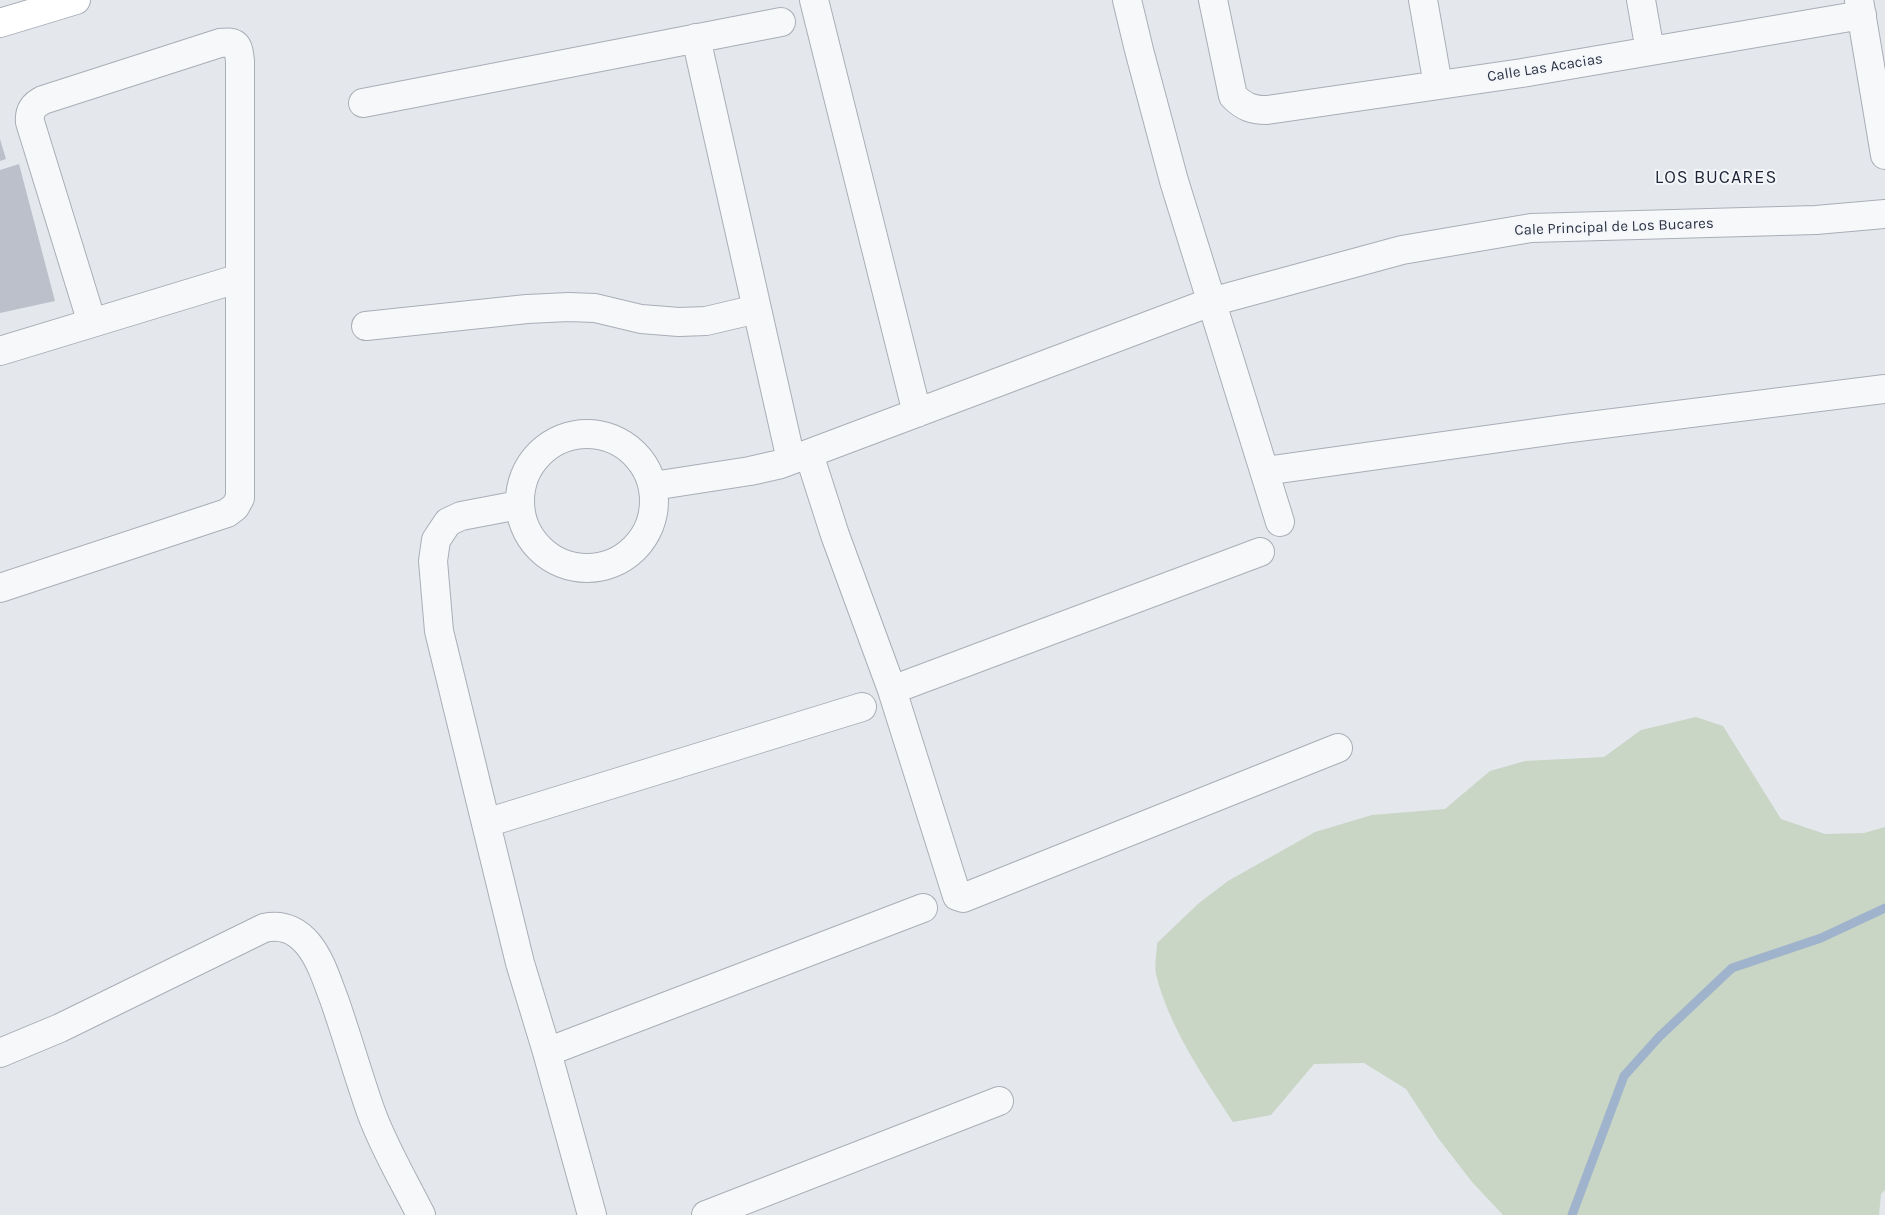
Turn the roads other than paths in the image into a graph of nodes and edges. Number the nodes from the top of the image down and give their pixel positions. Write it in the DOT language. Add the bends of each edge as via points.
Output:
graph roads {
  1 [pos="76,0"];
  2 [pos="814,0"];
  3 [pos="1127,0"];
  4 [pos="1213,0"];
  5 [pos="1423,0"];
  6 [pos="1641,0"];
  7 [pos="1861,8"];
  8 [pos="0,22"];
  9 [pos="781,22"];
  10 [pos="696,38"];
  11 [pos="1650,51"];
  12 [pos="1438,85"];
  13 [pos="363,103"];
  14 [pos="1885,155"];
  15 [pos="1885,214"];
  16 [pos="240,278"];
  17 [pos="1211,302"];
  18 [pos="757,309"];
  19 [pos="92,323"];
  20 [pos="366,326"];
  21 [pos="0,351"];
  22 [pos="1885,389"];
  23 [pos="917,413"];
  24 [pos="800,457"];
  25 [pos="1265,471"];
  26 [pos="653,486"];
  27 [pos="519,505"];
  28 [pos="1280,522"];
  29 [pos="1260,552"];
  30 [pos="0,588"];
  31 [pos="892,690"];
  32 [pos="862,707"];
  33 [pos="1338,748"];
  34 [pos="486,823"];
  35 [pos="924,908"];
  36 [pos="547,1052"];
  37 [pos="0,1053"];
  38 [pos="999,1101"];
  39 [pos="421,1215"];
  40 [pos="592,1215"];
  41 [pos="706,1215"];
  1 -- 8 [label="main road"];
  2 -- 23 [label="street"];
  3 -- 17 [label="street"];
  4 -- 12 [label="street, Calle Las Acacias" via="1232,96 1252,110"];
  5 -- 12 [label="street"];
  6 -- 11 [label="street"];
  7 -- 11 [label="street, Calle Las Acacias"];
  7 -- 14 [label="street"];
  9 -- 10 [label="street"];
  10 -- 13 [label="street"];
  10 -- 18 [label="street"];
  11 -- 12 [label="street, Calle Las Acacias"];
  15 -- 17 [label="street, Cale Principal de Los Bucares" via="1816,220 1531,228 1402,250"];
  16 -- 19 [label="street"];
  16 -- 19 [label="street" via="240,61 239,49 231,42 43,100 30,113 30,122"];
  16 -- 30 [label="street" via="240,498 235,507 227,513"];
  17 -- 23 [label="street, Cale Principal de Los Bucares"];
  17 -- 25 [label="street"];
  18 -- 20 [label="street" via="706,321 679,322 570,307"];
  18 -- 24 [label="street"];
  19 -- 21 [label="street"];
  22 -- 25 [label="street"];
  23 -- 24 [label="street, Cale Principal de Los Bucares"];
  24 -- 26 [label="street, Cale Principal de Los Bucares" via="750,471"];
  24 -- 31 [label="street" via="835,535"];
  25 -- 28 [label="street"];
  26 -- 27 [label="street" via="645,467 630,450 612,439 591,434 570,437 548,446 532,462 522,482"];
  26 -- 27 [label="street" via="654,508 649,528 637,546 620,560 600,567 577,568 555,561 537,546 524,527"];
  27 -- 34 [label="street" via="461,516 448,522 436,540 433,561 439,631"];
  29 -- 31 [label="street"];
  31 -- 33 [label="street" via="954,888 957,896 963,898"];
  32 -- 34 [label="street"];
  34 -- 36 [label="street" via="520,963"];
  35 -- 36 [label="street"];
  36 -- 40 [label="street"];
  37 -- 39 [label="street" via="60,1028 264,928 285,927 297,933 318,960 372,1113"];
  38 -- 41 [label="street"];
}
